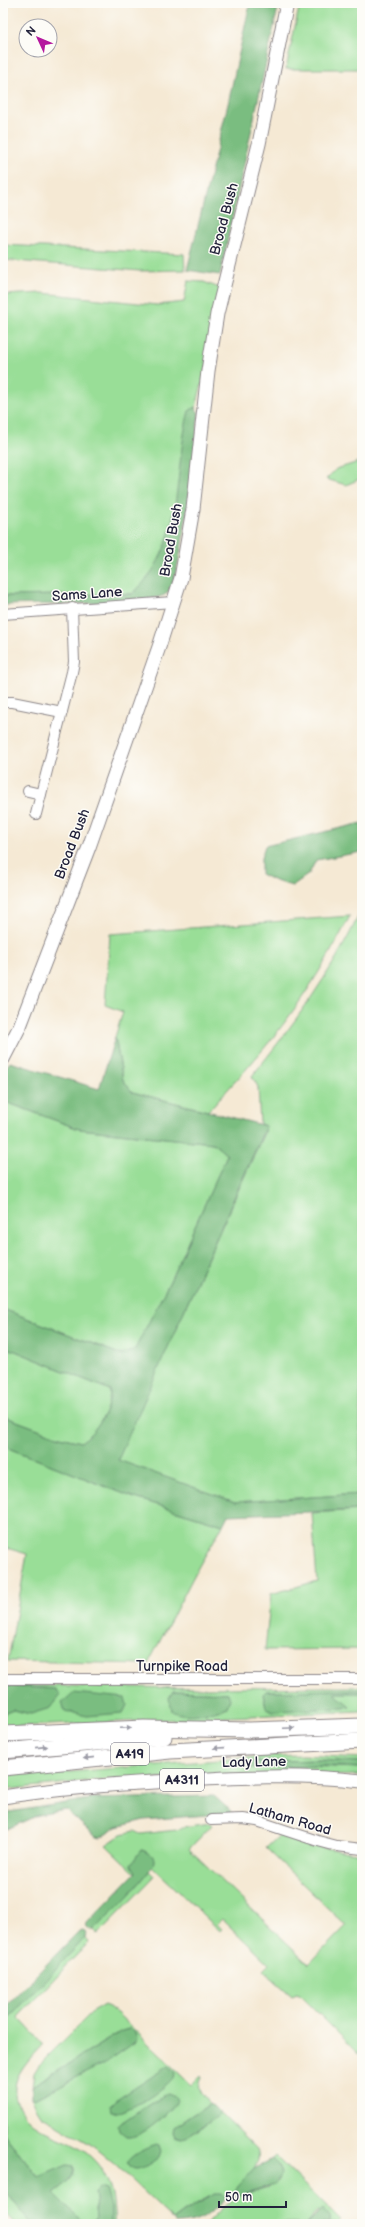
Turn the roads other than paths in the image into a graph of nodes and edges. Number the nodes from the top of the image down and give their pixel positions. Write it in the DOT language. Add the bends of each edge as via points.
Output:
graph roads {
  1 [pos="287,3"];
  2 [pos="173,602"];
  3 [pos="72,608"];
  4 [pos="3,614"];
  5 [pos="3,702"];
  6 [pos="62,712"];
  7 [pos="28,791"];
  8 [pos="41,794"];
  9 [pos="36,814"];
  10 [pos="3,1059"];
  11 [pos="362,1679"];
  12 [pos="3,1680"];
  13 [pos="362,1726"];
  14 [pos="250,1730"];
  15 [pos="3,1734"];
  16 [pos="362,1741"];
  17 [pos="258,1745"];
  18 [pos="362,1750"];
  19 [pos="3,1751"];
  20 [pos="3,1768"];
  21 [pos="362,1781"];
  22 [pos="3,1797"];
  23 [pos="211,1820"];
  24 [pos="362,1849"];
  1 -- 2 [label="main road, Broad Bush" via="259,144 217,314 189,538"];
  2 -- 3 [label="street, Sams Lane"];
  2 -- 10 [label="main road, Broad Bush" via="89,846 20,1026"];
  3 -- 4 [label="street, Sams Lane"];
  3 -- 6 [label="street" via="74,662"];
  5 -- 6 [label="street" via="16,702"];
  6 -- 8 [label="street"];
  7 -- 8 [label="street"];
  8 -- 9 [label="street"];
  11 -- 12 [label="street, Turnpike Road"];
  14 -- 13 [label="highway, A419, one-way"];
  15 -- 14 [label="highway, A419, one-way" via="144,1728"];
  19 -- 14 [label="highway, A419, one-way"];
  16 -- 17 [label="highway, A419"];
  17 -- 18 [label="highway, A419"];
  17 -- 20 [label="highway, A419, one-way" via="97,1757"];
  21 -- 22 [label="main road, Lady Lane / A4311" via="299,1777 203,1779 97,1786"];
  23 -- 24 [label="street, Latham Road" via="257,1821 331,1845"];
}
